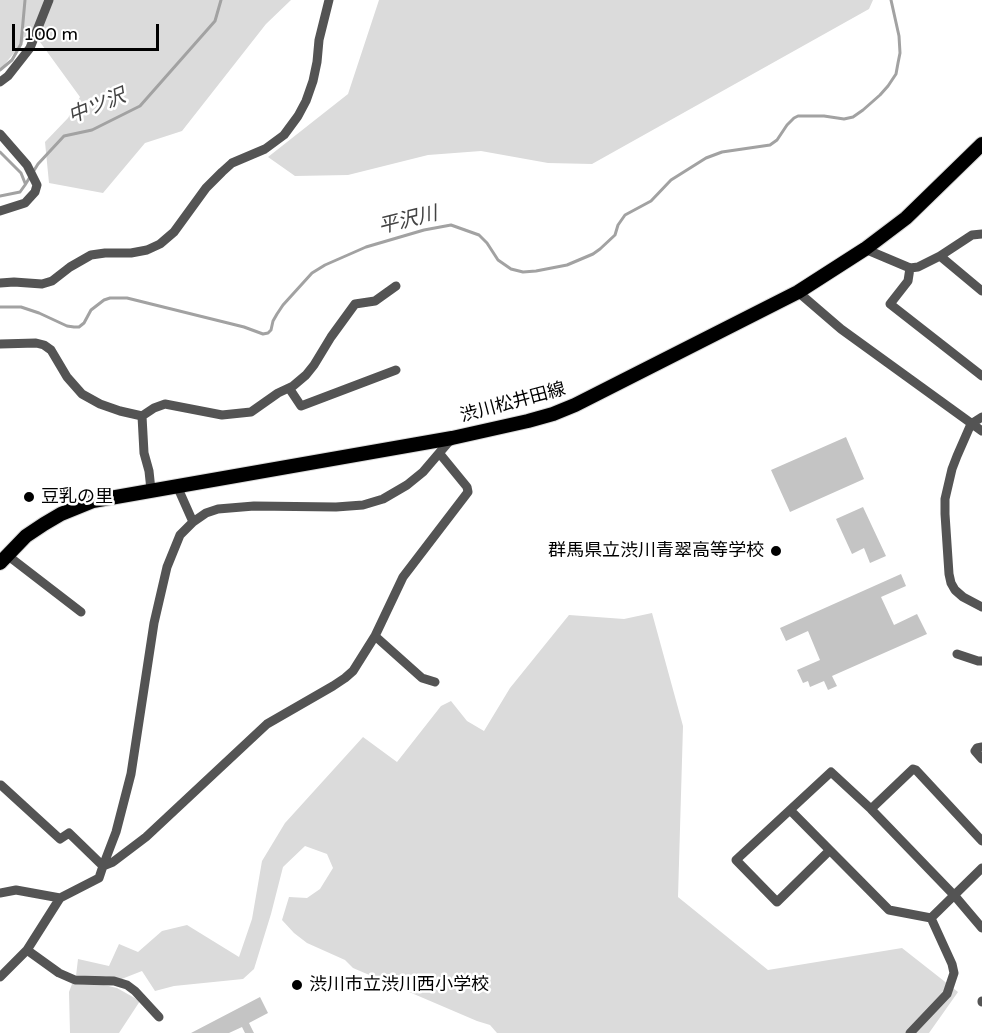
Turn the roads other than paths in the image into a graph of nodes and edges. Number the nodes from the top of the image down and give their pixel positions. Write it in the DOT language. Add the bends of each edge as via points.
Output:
graph roads {
  1 [pos="49,0"];
  2 [pos="329,0"];
  3 [pos="0,82"];
  4 [pos="0,134"];
  5 [pos="982,144"];
  6 [pos="0,211"];
  7 [pos="977,235"];
  8 [pos="982,244"];
  9 [pos="865,249"];
  10 [pos="940,256"];
  11 [pos="910,268"];
  12 [pos="0,283"];
  13 [pos="396,286"];
  14 [pos="982,291"];
  15 [pos="798,292"];
  16 [pos="0,344"];
  17 [pos="396,370"];
  18 [pos="982,376"];
  19 [pos="289,388"];
  20 [pos="142,416"];
  21 [pos="982,417"];
  22 [pos="971,424"];
  23 [pos="982,431"];
  24 [pos="452,438"];
  25 [pos="440,454"];
  26 [pos="177,486"];
  27 [pos="151,490"];
  28 [pos="193,522"];
  29 [pos="3,559"];
  30 [pos="982,607"];
  31 [pos="81,612"];
  32 [pos="375,636"];
  33 [pos="957,654"];
  34 [pos="982,661"];
  35 [pos="435,682"];
  36 [pos="982,747"];
  37 [pos="982,759"];
  38 [pos="2,785"];
  39 [pos="871,809"];
  40 [pos="790,810"];
  41 [pos="982,841"];
  42 [pos="829,850"];
  43 [pos="103,866"];
  44 [pos="982,868"];
  45 [pos="0,893"];
  46 [pos="954,895"];
  47 [pos="60,898"];
  48 [pos="931,918"];
  49 [pos="982,928"];
  50 [pos="27,950"];
  51 [pos="0,976"];
  52 [pos="159,1017"];
  53 [pos="910,1033"];
  1 -- 3 [label="street" via="30,48"];
  2 -- 12 [label="street" via="313,81 298,116 284,135 222,172 174,232 147,250 91,255 42,284"];
  4 -- 6 [label="street" via="27,165 37,185 25,203"];
  5 -- 9 [label="main road, 渋川松井田線" via="906,218"];
  7 -- 8 [label="street"];
  7 -- 10 [label="street"];
  9 -- 11 [label="street"];
  9 -- 15 [label="main road, 渋川松井田線"];
  10 -- 11 [label="street"];
  10 -- 14 [label="street"];
  11 -- 18 [label="street" via="908,281 890,304"];
  13 -- 19 [label="street" via="375,301 355,304 314,365"];
  15 -- 22 [label="street" via="841,329"];
  15 -- 24 [label="main road, 渋川松井田線" via="575,405 528,421"];
  16 -- 20 [label="street" via="44,345 82,394 100,404"];
  17 -- 19 [label="street" via="301,406"];
  19 -- 20 [label="street" via="251,412 222,415 165,404"];
  20 -- 27 [label="street"];
  21 -- 22 [label="street"];
  22 -- 23 [label="street"];
  22 -- 30 [label="street" via="948,485 946,538 951,583 963,597"];
  24 -- 25 [label="street"];
  24 -- 26 [label="main road, 渋川松井田線"];
  25 -- 28 [label="street" via="407,485 363,505 231,508 206,513"];
  25 -- 32 [label="street" via="468,492 403,577"];
  26 -- 27 [label="main road, 渋川松井田線"];
  26 -- 28 [label="street"];
  27 -- 29 [label="main road, 渋川松井田線" via="93,501 61,514 26,536"];
  28 -- 43 [label="street" via="180,535 167,567 154,623 131,774 117,832"];
  29 -- 31 [label="street"];
  32 -- 35 [label="street" via="422,678"];
  32 -- 43 [label="street" via="345,678 267,724 146,837"];
  33 -- 34 [label="street"];
  36 -- 37 [label="street" via="975,751"];
  38 -- 43 [label="street" via="60,839 69,833"];
  39 -- 40 [label="street" via="831,772"];
  39 -- 41 [label="street" via="913,769"];
  39 -- 46 [label="street"];
  40 -- 42 [label="street"];
  40 -- 42 [label="street" via="736,860 777,902"];
  42 -- 48 [label="street" via="889,910"];
  43 -- 47 [label="street" via="99,878"];
  44 -- 46 [label="street"];
  45 -- 47 [label="street" via="16,890"];
  46 -- 48 [label="street"];
  46 -- 49 [label="street"];
  47 -- 50 [label="street"];
  48 -- 53 [label="street" via="954,973 947,994"];
  50 -- 51 [label="street"];
  50 -- 52 [label="street" via="75,980 127,985"];
}
